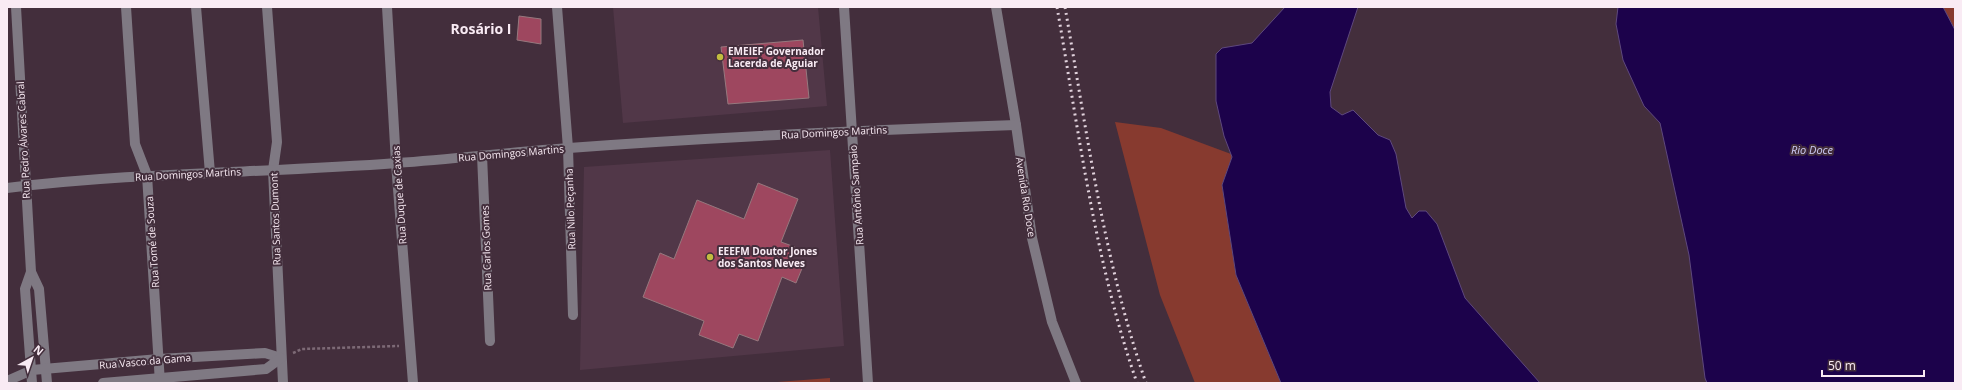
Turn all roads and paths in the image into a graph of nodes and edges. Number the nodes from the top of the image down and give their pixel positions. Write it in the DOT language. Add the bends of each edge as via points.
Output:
graph roads {
  1 [pos="16,7"];
  2 [pos="126,7"];
  3 [pos="196,7"];
  4 [pos="267,7"];
  5 [pos="387,7"];
  6 [pos="557,7"];
  7 [pos="844,7"];
  8 [pos="996,7"];
  9 [pos="1016,125"];
  10 [pos="852,130"];
  11 [pos="568,148"];
  12 [pos="482,155"];
  13 [pos="396,163"];
  14 [pos="273,170"];
  15 [pos="210,173"];
  16 [pos="147,175"];
  17 [pos="25,185"];
  18 [pos="7,188"];
  19 [pos="31,272"];
  20 [pos="573,315"];
  21 [pos="490,341"];
  22 [pos="412,346"];
  23 [pos="281,358"];
  24 [pos="159,359"];
  25 [pos="46,369"];
  26 [pos="32,370"];
  27 [pos="12,381"];
  28 [pos="160,381"];
  29 [pos="32,383"];
  30 [pos="47,383"];
  31 [pos="103,383"];
  32 [pos="283,383"];
  33 [pos="413,383"];
  34 [pos="868,383"];
  35 [pos="1076,383"];
  1 -- 17 [label="street, Rua Pedro Álvares Cabral"];
  2 -- 16 [label="street, Rua Tomé de Souza" via="135,144"];
  3 -- 15 [label="street"];
  4 -- 14 [label="street, Rua Santos Dumont" via="277,142"];
  5 -- 13 [label="street, Rua Duque de Caxias"];
  6 -- 11 [label="street, Rua Nilo Peçanha"];
  7 -- 10 [label="street, Rua Antônio Sampaio"];
  8 -- 9 [label="street, Avenida Rio Doce"];
  9 -- 10 [label="street, Rua Domingos Martins"];
  9 -- 35 [label="street, Avenida Rio Doce" via="1032,238 1052,322"];
  10 -- 11 [label="street, Rua Domingos Martins"];
  10 -- 34 [label="street, Rua Antônio Sampaio"];
  11 -- 12 [label="street, Rua Domingos Martins"];
  11 -- 20 [label="street, Rua Nilo Peçanha"];
  12 -- 13 [label="street, Rua Domingos Martins"];
  12 -- 21 [label="street, Rua Carlos Gomes"];
  13 -- 14 [label="street, Rua Domingos Martins"];
  13 -- 22 [label="street, Rua Duque de Caxias"];
  14 -- 15 [label="street, Rua Domingos Martins"];
  14 -- 23 [label="street, Rua Santos Dumont"];
  15 -- 16 [label="street, Rua Domingos Martins"];
  16 -- 17 [label="street, Rua Domingos Martins"];
  16 -- 24 [label="street, Rua Tomé de Souza"];
  17 -- 18 [label="street, Rua Domingos Martins"];
  17 -- 19 [label="street, Rua Pedro Álvares Cabral"];
  19 -- 25 [label="street, Rua Pedro Álvares Cabral" via="39,289"];
  19 -- 26 [label="street, Rua Pedro Álvares Cabral" via="25,289"];
  22 -- 23 [label="path" via="302,349"];
  22 -- 33 [label="street, Rua Duque de Caxias"];
  23 -- 24 [label="street, Rua Vasco da Gama" via="265,353"];
  23 -- 28 [label="street, Rua Vasco da Gama" via="266,369"];
  23 -- 32 [label="street, Rua Santos Dumont"];
  24 -- 25 [label="street, Rua Vasco da Gama"];
  24 -- 28 [label="street, Rua Tomé de Souza"];
  25 -- 26 [label="street, Rua Vasco da Gama"];
  25 -- 30 [label="street, Rua Pedro Álvares Cabral"];
  26 -- 27 [label="street, Rua Vasco da Gama"];
  26 -- 29 [label="street, Rua Pedro Álvares Cabral"];
  28 -- 31 [label="street, Rua Vasco da Gama"];
}
